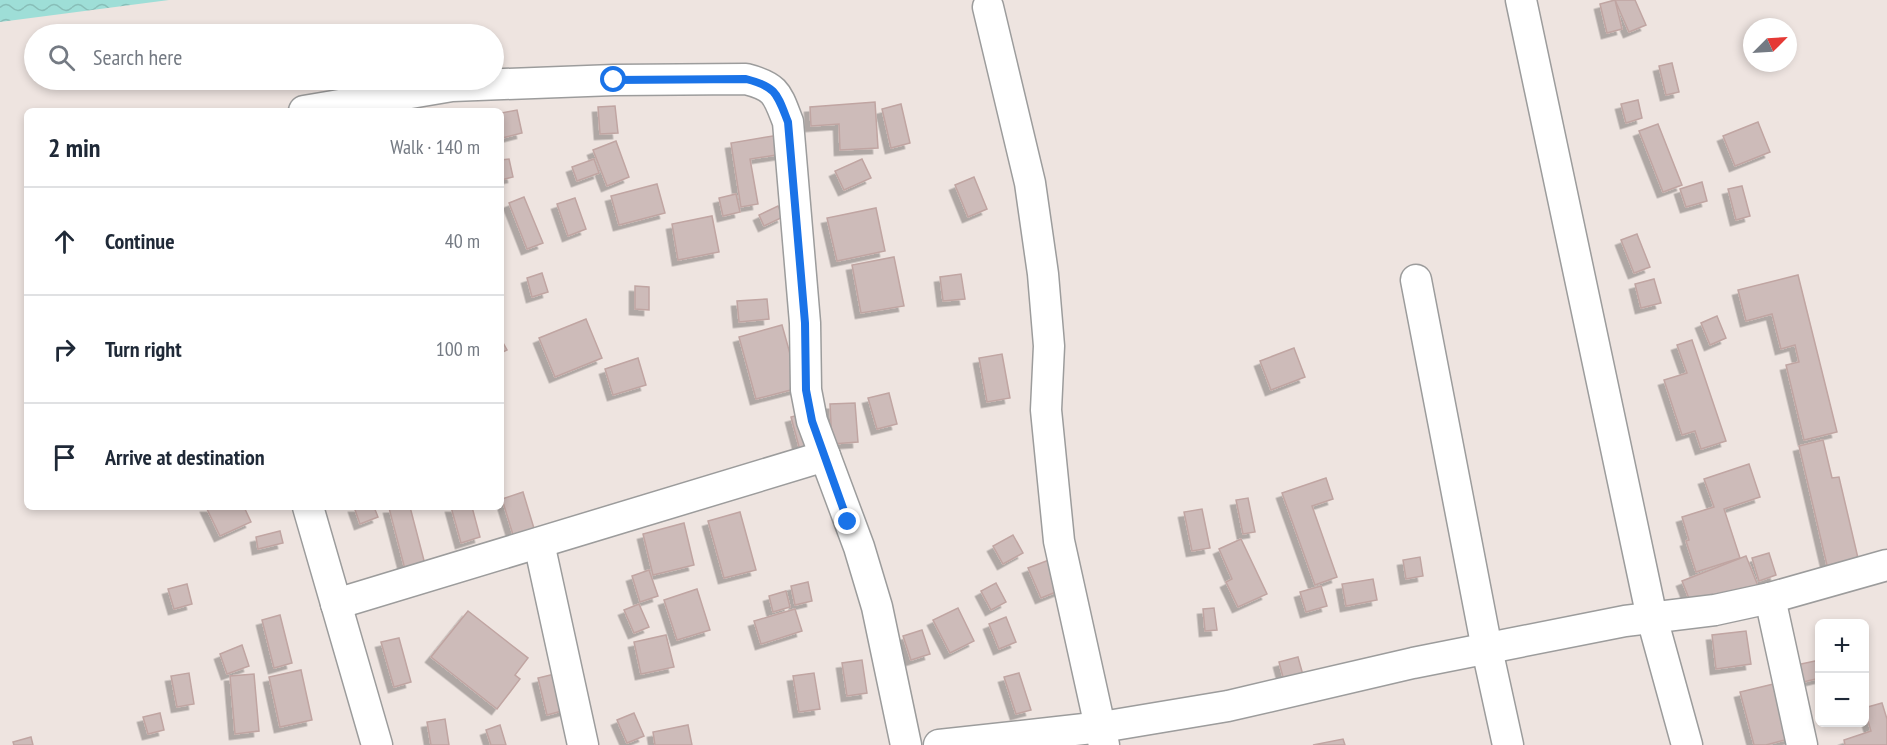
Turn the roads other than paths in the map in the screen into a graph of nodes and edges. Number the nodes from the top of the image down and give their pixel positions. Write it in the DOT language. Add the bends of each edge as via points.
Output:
graph roads {
  1 [pos="1521,0"];
  2 [pos="988,7"];
  3 [pos="504,84"];
  4 [pos="428,90"];
  5 [pos="322,108"];
  6 [pos="1416,280"];
  7 [pos="825,456"];
  8 [pos="309,510"];
  9 [pos="538,543"];
  10 [pos="1887,565"];
  11 [pos="1770,598"];
  12 [pos="336,604"];
  13 [pos="1652,618"];
  14 [pos="1487,649"];
  15 [pos="1103,736"];
  16 [pos="377,745"];
  17 [pos="583,745"];
  18 [pos="906,745"];
  19 [pos="939,745"];
  20 [pos="1508,745"];
  21 [pos="1687,745"];
  22 [pos="1802,745"];
  1 -- 13 [label="street"];
  2 -- 15 [label="street" via="1030,183 1049,346 1046,410 1059,541"];
  3 -- 7 [label="street" via="746,79 763,83 777,93 788,122 805,323 806,390"];
  4 -- 5 [label="street"];
  6 -- 14 [label="street"];
  7 -- 9 [label="street"];
  7 -- 18 [label="street" via="877,607"];
  8 -- 12 [label="street"];
  9 -- 12 [label="street"];
  9 -- 17 [label="street"];
  10 -- 11 [label="street"];
  11 -- 13 [label="street"];
  11 -- 22 [label="street"];
  12 -- 16 [label="street"];
  13 -- 14 [label="street"];
  13 -- 21 [label="street"];
  14 -- 15 [label="street"];
  14 -- 20 [label="street"];
  15 -- 19 [label="street"];
}
